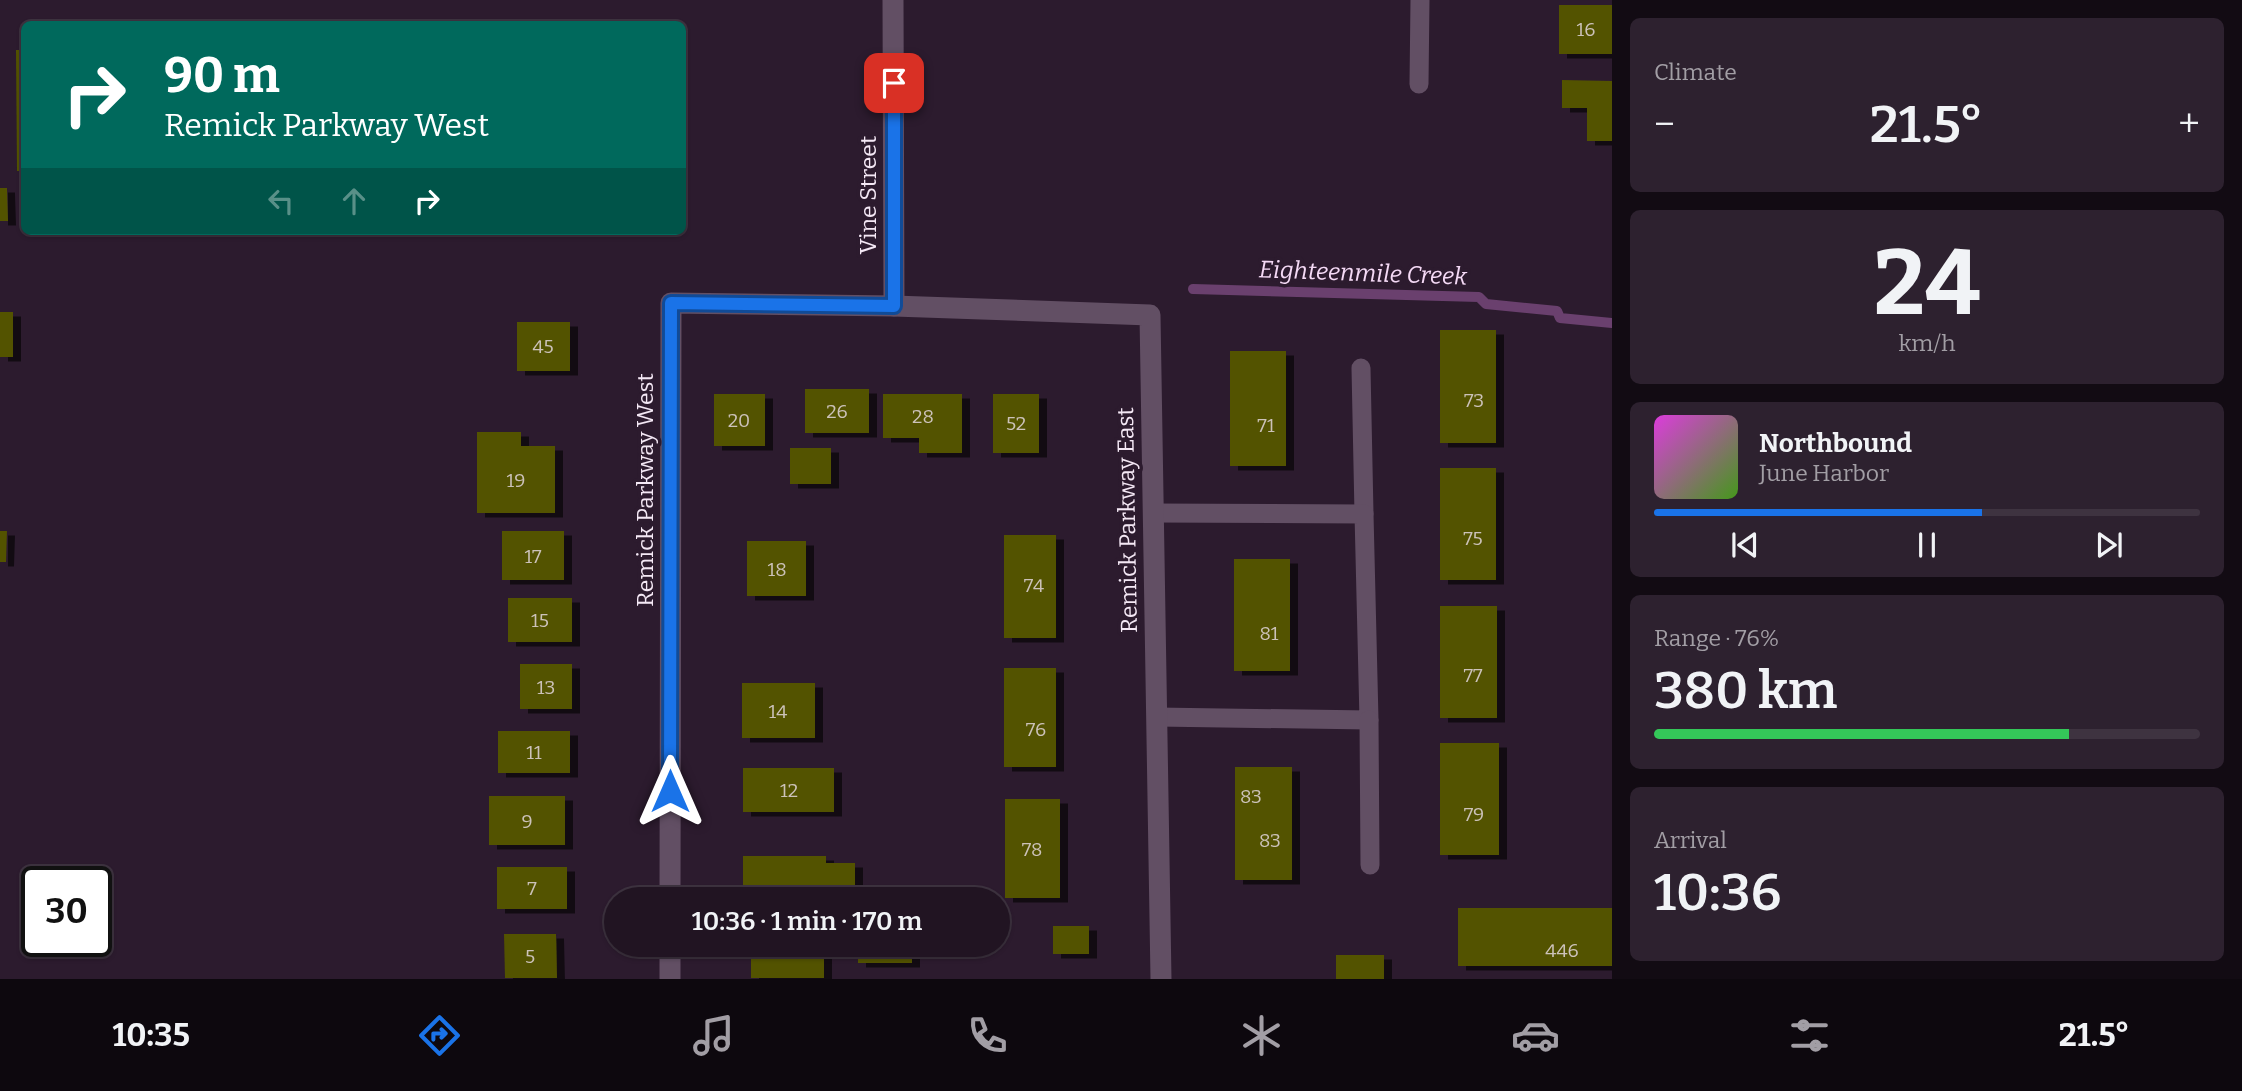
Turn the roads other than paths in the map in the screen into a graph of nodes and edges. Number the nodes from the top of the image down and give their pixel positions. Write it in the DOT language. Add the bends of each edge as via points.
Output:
graph roads {
  1 [pos="893,0"];
  2 [pos="1420,0"];
  3 [pos="1419,84"];
  4 [pos="894,306"];
  5 [pos="1361,368"];
  6 [pos="1153,513"];
  7 [pos="1364,514"];
  8 [pos="1157,717"];
  9 [pos="1369,720"];
  10 [pos="1370,865"];
  11 [pos="670,887"];
  12 [pos="670,957"];
  13 [pos="670,979"];
  14 [pos="1161,979"];
  1 -- 4 [label="street, Vine Street"];
  2 -- 3 [label="lane"];
  4 -- 6 [label="street, Remick Parkway East" via="1150,316"];
  4 -- 11 [label="street, Remick Parkway West" via="671,303"];
  5 -- 7 [label="lane"];
  6 -- 7 [label="lane"];
  6 -- 8 [label="street, Remick Parkway East"];
  7 -- 9 [label="lane"];
  8 -- 9 [label="lane"];
  8 -- 14 [label="street, Remick Parkway East"];
  9 -- 10 [label="lane"];
  12 -- 13 [label="street"];
}
